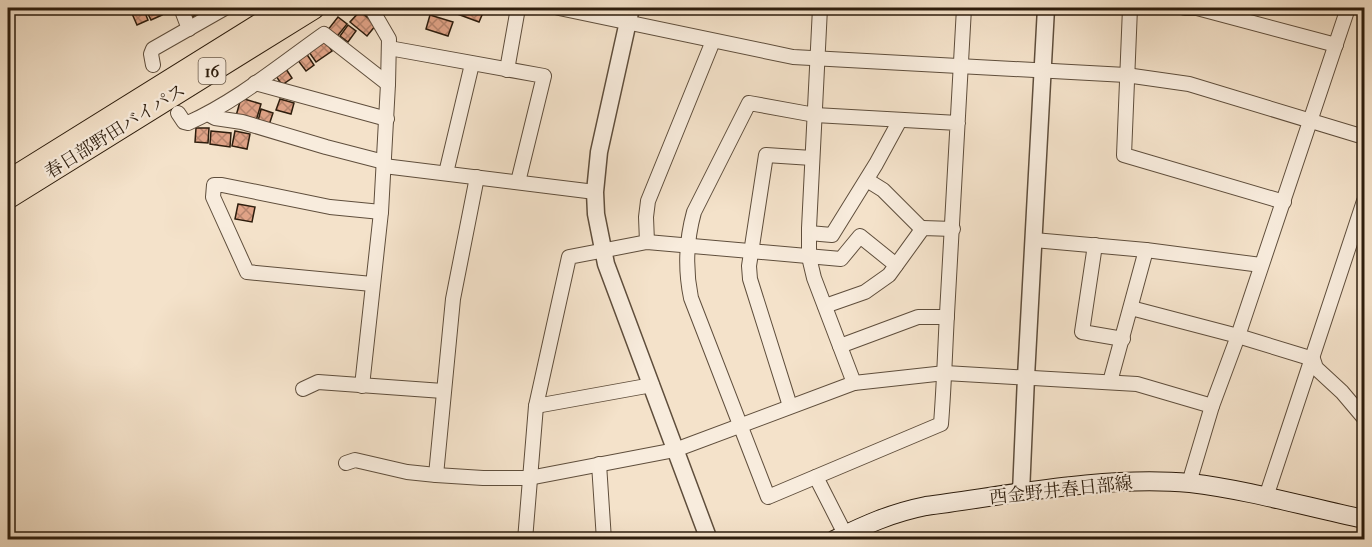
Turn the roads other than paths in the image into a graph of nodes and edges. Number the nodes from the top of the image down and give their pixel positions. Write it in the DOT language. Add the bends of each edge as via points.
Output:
graph roads {
  1 [pos="181,8"];
  2 [pos="225,8"];
  3 [pos="286,8"];
  4 [pos="314,8"];
  5 [pos="371,8"];
  6 [pos="518,8"];
  7 [pos="559,8"];
  8 [pos="820,8"];
  9 [pos="964,8"];
  10 [pos="1046,8"];
  11 [pos="1130,8"];
  12 [pos="1185,8"];
  13 [pos="1197,8"];
  14 [pos="1348,8"];
  15 [pos="629,15"];
  16 [pos="189,29"];
  17 [pos="713,41"];
  18 [pos="1336,45"];
  19 [pos="389,48"];
  20 [pos="818,59"];
  21 [pos="472,63"];
  22 [pos="153,65"];
  23 [pos="961,66"];
  24 [pos="507,70"];
  25 [pos="1043,70"];
  26 [pos="1126,75"];
  27 [pos="255,83"];
  28 [pos="388,84"];
  29 [pos="178,113"];
  30 [pos="208,114"];
  31 [pos="815,116"];
  32 [pos="387,119"];
  33 [pos="900,120"];
  34 [pos="1310,120"];
  35 [pos="958,123"];
  36 [pos="106,128"];
  37 [pos="1365,137"];
  38 [pos="812,158"];
  39 [pos="384,164"];
  40 [pos="446,173"];
  41 [pos="477,177"];
  42 [pos="867,180"];
  43 [pos="8,181"];
  44 [pos="518,182"];
  45 [pos="595,192"];
  46 [pos="8,198"];
  47 [pos="1365,201"];
  48 [pos="1284,202"];
  49 [pos="381,212"];
  50 [pos="1361,224"];
  51 [pos="922,229"];
  52 [pos="952,229"];
  53 [pos="809,233"];
  54 [pos="1034,240"];
  55 [pos="648,242"];
  56 [pos="687,245"];
  57 [pos="1095,245"];
  58 [pos="603,250"];
  59 [pos="1146,250"];
  60 [pos="750,251"];
  61 [pos="809,257"];
  62 [pos="896,264"];
  63 [pos="1261,265"];
  64 [pos="372,284"];
  65 [pos="825,306"];
  66 [pos="1131,308"];
  67 [pos="947,317"];
  68 [pos="1238,336"];
  69 [pos="1123,339"];
  70 [pos="840,346"];
  71 [pos="1313,359"];
  72 [pos="945,373"];
  73 [pos="1026,377"];
  74 [pos="1110,382"];
  75 [pos="854,383"];
  76 [pos="652,385"];
  77 [pos="362,386"];
  78 [pos="303,389"];
  79 [pos="443,391"];
  80 [pos="536,406"];
  81 [pos="790,406"];
  82 [pos="1212,406"];
  83 [pos="1365,418"];
  84 [pos="742,426"];
  85 [pos="675,450"];
  86 [pos="346,463"];
  87 [pos="599,464"];
  88 [pos="436,475"];
  89 [pos="816,477"];
  90 [pos="529,478"];
  91 [pos="1189,483"];
  92 [pos="1021,493"];
  93 [pos="1266,497"];
  94 [pos="1365,519"];
  95 [pos="840,537"];
  96 [pos="525,540"];
  97 [pos="604,540"];
  98 [pos="709,540"];
  1 -- 16 [label="street"];
  2 -- 16 [label="street"];
  3 -- 36 [label="highway, 春日部野田バイパス / 16"];
  4 -- 36 [label="highway, 春日部野田バイパス / 16"];
  5 -- 19 [label="street" via="389,39"];
  6 -- 24 [label="street"];
  7 -- 15 [label="street"];
  8 -- 20 [label="street"];
  9 -- 23 [label="street"];
  10 -- 25 [label="street"];
  11 -- 26 [label="street"];
  12 -- 13 [label="street"];
  13 -- 18 [label="street"];
  14 -- 18 [label="street"];
  15 -- 17 [label="street"];
  15 -- 45 [label="street" via="598,152"];
  16 -- 22 [label="street" via="153,49"];
  17 -- 20 [label="street"];
  17 -- 55 [label="street" via="651,194 646,217"];
  18 -- 34 [label="street"];
  19 -- 21 [label="street"];
  19 -- 28 [label="street"];
  20 -- 23 [label="street"];
  20 -- 31 [label="street"];
  21 -- 24 [label="street"];
  21 -- 40 [label="street"];
  23 -- 25 [label="street"];
  23 -- 35 [label="street"];
  24 -- 44 [label="street" via="544,76"];
  25 -- 26 [label="street"];
  25 -- 54 [label="street"];
  26 -- 34 [label="street" via="1189,84"];
  26 -- 48 [label="street" via="1124,155"];
  27 -- 28 [label="street" via="324,34"];
  27 -- 30 [label="street"];
  27 -- 32 [label="street"];
  28 -- 32 [label="street"];
  29 -- 30 [label="street" via="185,123"];
  30 -- 39 [label="street"];
  31 -- 33 [label="street"];
  31 -- 38 [label="street"];
  31 -- 56 [label="street" via="749,103 694,212"];
  32 -- 39 [label="street"];
  33 -- 35 [label="street"];
  33 -- 42 [label="street"];
  34 -- 37 [label="street"];
  34 -- 48 [label="street"];
  35 -- 52 [label="street"];
  36 -- 43 [label="highway, 春日部野田バイパス / 16"];
  36 -- 46 [label="highway, 春日部野田バイパス / 16"];
  38 -- 53 [label="street"];
  38 -- 60 [label="street" via="766,155"];
  39 -- 40 [label="street"];
  39 -- 49 [label="street"];
  40 -- 41 [label="street"];
  41 -- 44 [label="street"];
  41 -- 79 [label="street" via="453,299"];
  42 -- 51 [label="street" via="884,190"];
  42 -- 53 [label="street" via="832,235"];
  44 -- 45 [label="street"];
  45 -- 58 [label="street"];
  47 -- 50 [label="street"];
  48 -- 63 [label="street"];
  49 -- 64 [label="street"];
  49 -- 64 [label="street" via="330,207 222,185 214,185 212,191 247,272"];
  50 -- 71 [label="street"];
  51 -- 52 [label="street"];
  51 -- 62 [label="street"];
  52 -- 67 [label="street"];
  53 -- 61 [label="street"];
  54 -- 57 [label="street"];
  54 -- 73 [label="street"];
  55 -- 56 [label="street"];
  55 -- 58 [label="street"];
  56 -- 60 [label="street"];
  56 -- 84 [label="street" via="691,298"];
  57 -- 59 [label="street"];
  57 -- 69 [label="street" via="1082,332"];
  58 -- 76 [label="street"];
  58 -- 80 [label="street" via="569,257"];
  59 -- 63 [label="street"];
  59 -- 66 [label="street"];
  60 -- 61 [label="street"];
  60 -- 81 [label="street" via="750,279"];
  61 -- 62 [label="street" via="841,259 860,236"];
  61 -- 65 [label="street"];
  62 -- 65 [label="street" via="889,275 865,292"];
  63 -- 68 [label="street"];
  64 -- 77 [label="street"];
  65 -- 70 [label="street"];
  66 -- 68 [label="street"];
  66 -- 69 [label="street"];
  67 -- 70 [label="street" via="918,317"];
  67 -- 72 [label="street"];
  68 -- 71 [label="street"];
  68 -- 82 [label="street"];
  69 -- 74 [label="street"];
  70 -- 75 [label="street"];
  71 -- 83 [label="street" via="1316,368"];
  71 -- 93 [label="street"];
  72 -- 73 [label="street"];
  72 -- 75 [label="street"];
  72 -- 89 [label="street" via="941,424"];
  73 -- 74 [label="street"];
  73 -- 92 [label="street"];
  74 -- 82 [label="street" via="1137,384"];
  75 -- 81 [label="street"];
  76 -- 80 [label="street"];
  76 -- 85 [label="street"];
  77 -- 78 [label="street" via="318,382"];
  77 -- 79 [label="street"];
  79 -- 88 [label="street"];
  80 -- 90 [label="street"];
  81 -- 84 [label="street"];
  82 -- 91 [label="street"];
  84 -- 85 [label="street"];
  84 -- 89 [label="street" via="768,497"];
  85 -- 87 [label="street"];
  85 -- 98 [label="street"];
  86 -- 88 [label="street" via="355,460"];
  87 -- 90 [label="street"];
  87 -- 97 [label="street"];
  88 -- 90 [label="street"];
  89 -- 95 [label="street"];
  90 -- 96 [label="street"];
  91 -- 92 [label="main road, 西金野井春日部線" via="1102,483"];
  91 -- 93 [label="main road, 西金野井春日部線"];
  92 -- 95 [label="main road, 西金野井春日部線" via="902,510"];
  93 -- 94 [label="main road, 西金野井春日部線"];
}
